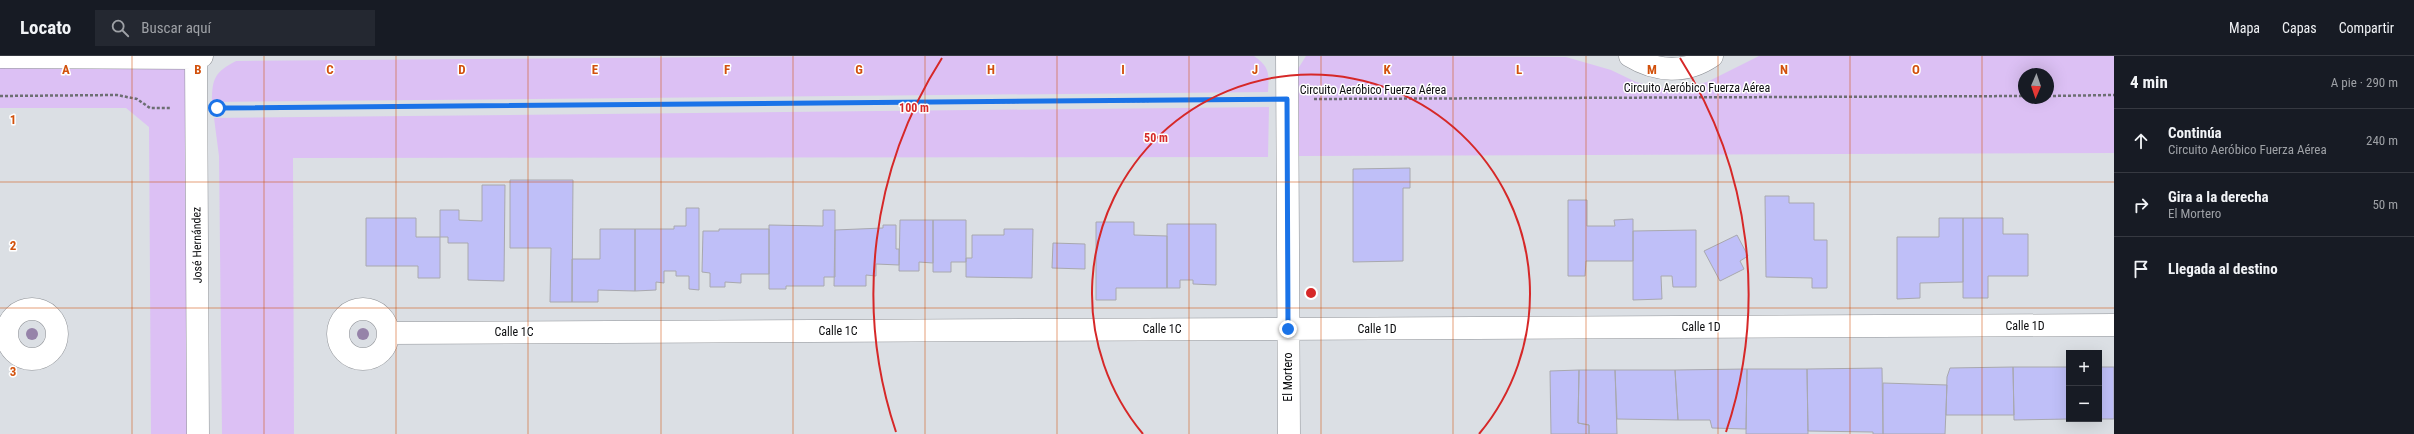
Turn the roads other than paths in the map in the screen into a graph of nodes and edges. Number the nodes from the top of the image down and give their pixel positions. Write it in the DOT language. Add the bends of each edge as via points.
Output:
graph roads {
  1 [pos="1287,56"];
  2 [pos="1618,56"];
  3 [pos="1712,56"];
  4 [pos="0,57"];
  5 [pos="198,57"];
  6 [pos="1637,60"];
  7 [pos="2114,325"];
  8 [pos="1288,329"];
  9 [pos="388,333"];
  10 [pos="198,434"];
  11 [pos="1288,434"];
  1 -- 8 [label="street, El Mortero"];
  2 -- 6 [label="street"];
  3 -- 6 [label="street" via="1695,65 1678,69 1661,69"];
  4 -- 5 [label="street"];
  5 -- 10 [label="street, José Hernández"];
  7 -- 8 [label="street, Calle 1D"];
  8 -- 9 [label="street, Calle 1C"];
  8 -- 11 [label="street, El Mortero"];
}
